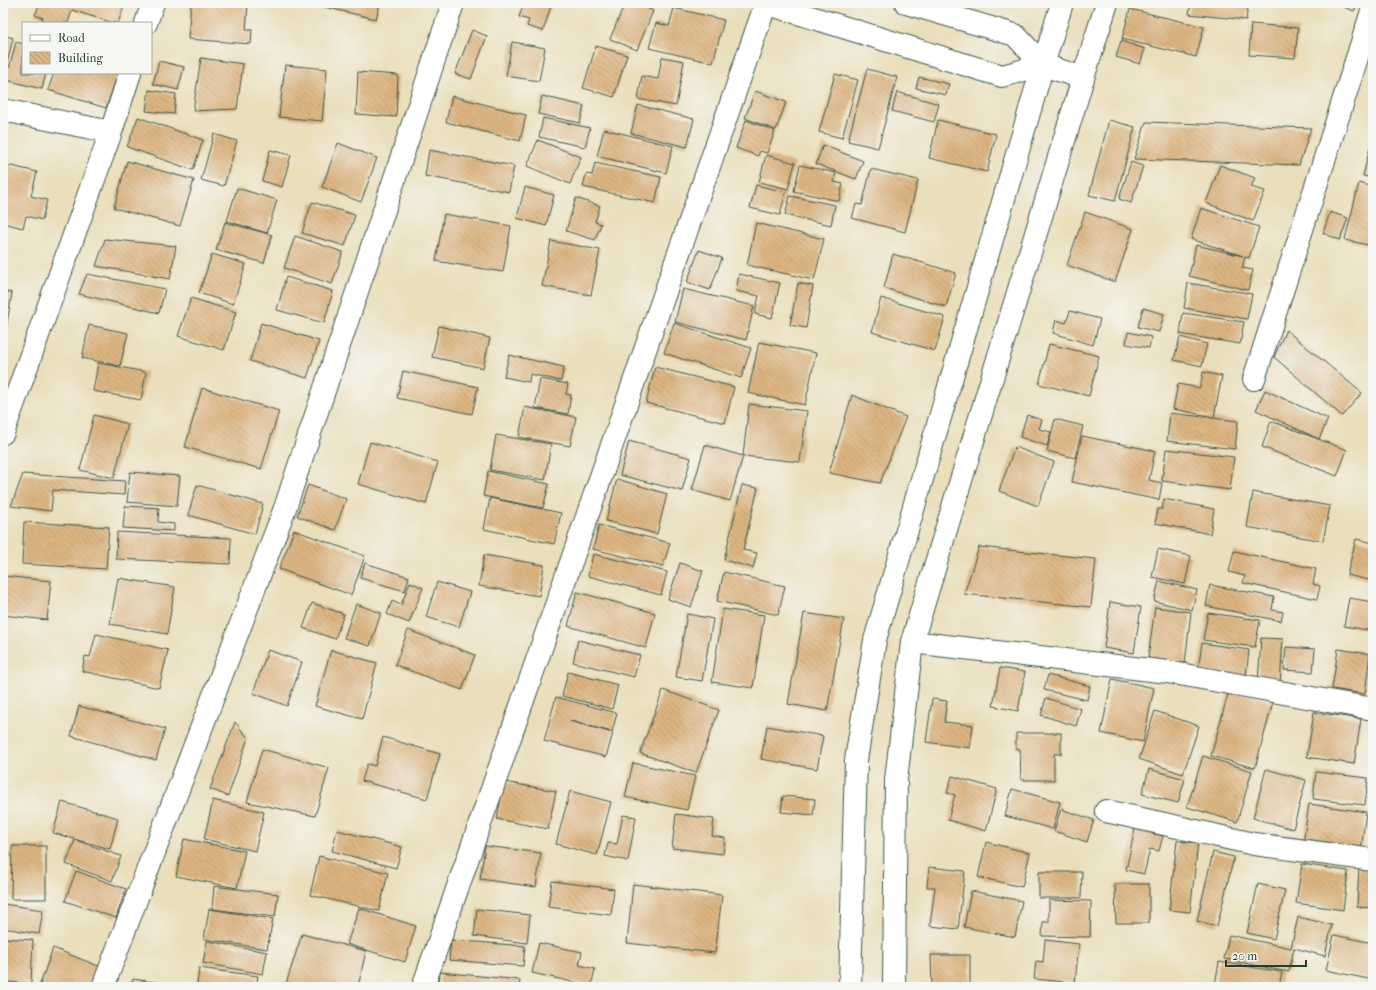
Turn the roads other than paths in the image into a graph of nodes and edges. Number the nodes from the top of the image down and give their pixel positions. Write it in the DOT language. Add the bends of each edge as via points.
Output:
graph roads {
  1 [pos="153,3"];
  2 [pos="453,3"];
  3 [pos="766,3"];
  4 [pos="906,3"];
  5 [pos="1062,3"];
  6 [pos="1107,3"];
  7 [pos="1373,8"];
  8 [pos="146,22"];
  9 [pos="1042,65"];
  10 [pos="130,74"];
  11 [pos="1083,78"];
  12 [pos="3,110"];
  13 [pos="111,132"];
  14 [pos="1254,379"];
  15 [pos="3,433"];
  16 [pos="912,642"];
  17 [pos="1373,709"];
  18 [pos="1106,811"];
  19 [pos="1373,860"];
  20 [pos="102,987"];
  21 [pos="423,987"];
  22 [pos="850,987"];
  23 [pos="894,987"];
  1 -- 8 [label="street"];
  2 -- 20 [label="street" via="285,508"];
  3 -- 9 [label="street" via="1002,76"];
  3 -- 21 [label="street"];
  4 -- 9 [label="street" via="1015,35"];
  5 -- 9 [label="street"];
  6 -- 11 [label="street"];
  7 -- 14 [label="street"];
  9 -- 11 [label="street"];
  9 -- 22 [label="street" via="874,640 856,760"];
  10 -- 13 [label="street"];
  11 -- 16 [label="street"];
  12 -- 13 [label="street"];
  13 -- 15 [label="street"];
  16 -- 17 [label="street" via="1168,672"];
  16 -- 23 [label="street" via="896,780"];
  18 -- 19 [label="street" via="1254,844"];
}
